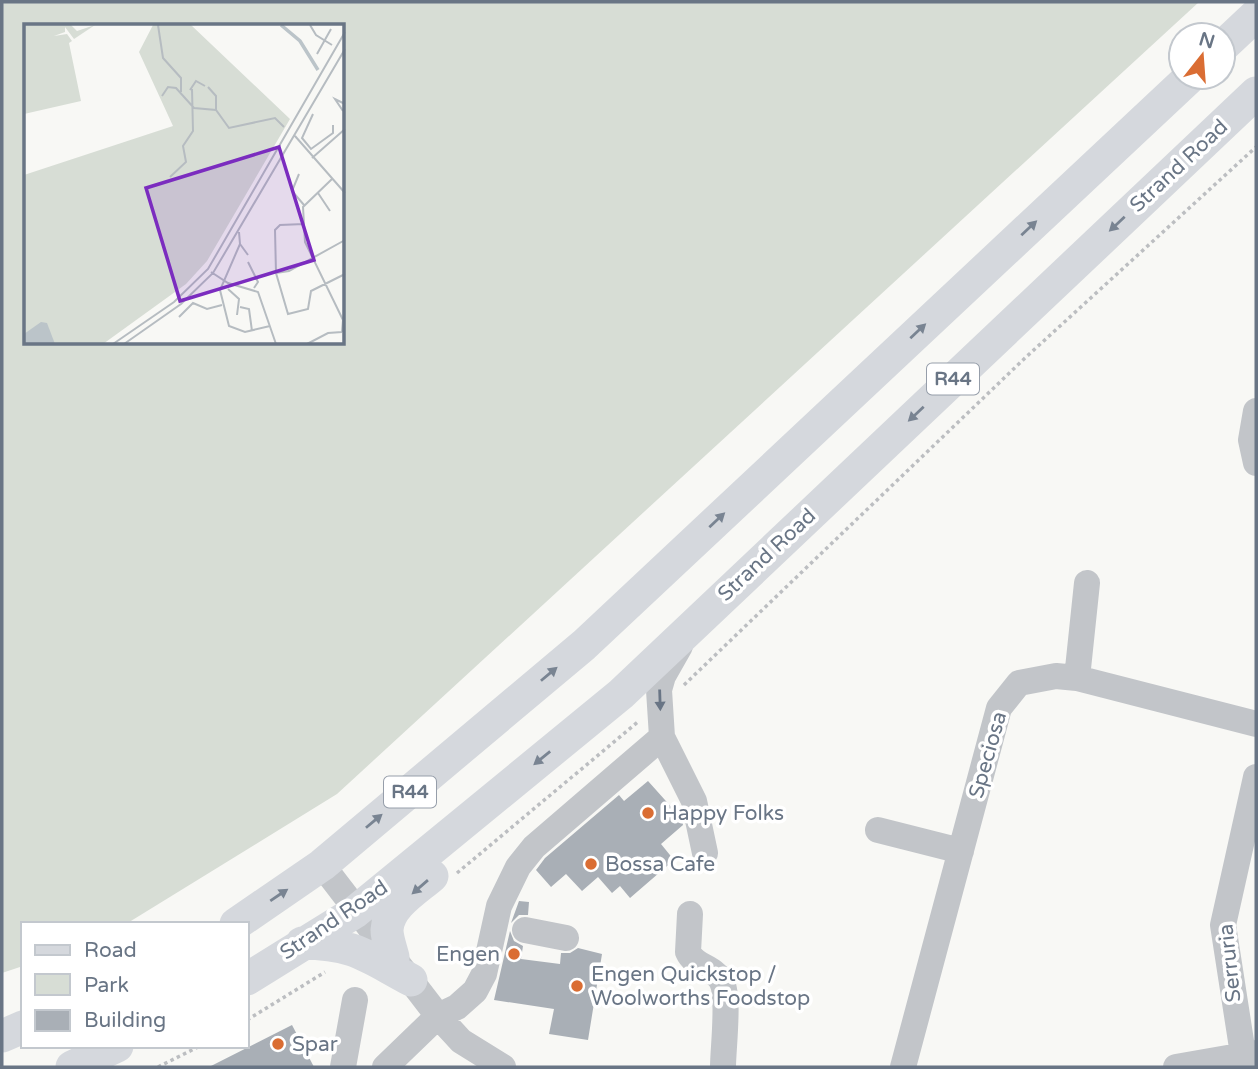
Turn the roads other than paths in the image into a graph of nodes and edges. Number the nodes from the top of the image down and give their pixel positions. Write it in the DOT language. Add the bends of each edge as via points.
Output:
graph roads {
  1 [pos="1256,15"];
  2 [pos="1237,33"];
  3 [pos="1175,91"];
  4 [pos="1256,93"];
  5 [pos="1256,411"];
  6 [pos="1256,463"];
  7 [pos="1087,583"];
  8 [pos="694,624"];
  9 [pos="1077,678"];
  10 [pos="1256,724"];
  11 [pos="662,737"];
  12 [pos="1256,777"];
  13 [pos="512,783"];
  14 [pos="878,830"];
  15 [pos="961,851"];
  16 [pos="705,853"];
  17 [pos="322,866"];
  18 [pos="355,912"];
  19 [pos="690,914"];
  20 [pos="239,922"];
  21 [pos="508,928"];
  22 [pos="566,939"];
  23 [pos="302,943"];
  24 [pos="402,969"];
  25 [pos="248,978"];
  26 [pos="355,1000"];
  27 [pos="439,1016"];
  28 [pos="21,1028"];
  29 [pos="2,1036"];
  30 [pos="113,1048"];
  31 [pos="1248,1058"];
  32 [pos="72,1067"];
  33 [pos="343,1067"];
  34 [pos="384,1067"];
  35 [pos="503,1067"];
  36 [pos="723,1067"];
  37 [pos="903,1067"];
  38 [pos="1177,1067"];
  1 -- 2 [label="main road"];
  17 -- 3 [label="main road, R44, one-way" via="584,645"];
  4 -- 8 [label="main road, Strand Road / R44, one-way"];
  5 -- 6 [label="street" via="1251,440"];
  7 -- 9 [label="street"];
  8 -- 11 [label="street, one-way" via="659,690"];
  8 -- 13 [label="main road, Strand Road / R44, one-way" via="621,694"];
  9 -- 10 [label="street, Speciosa"];
  9 -- 15 [label="street, Speciosa" via="1056,676 1019,683 999,709"];
  11 -- 16 [label="street" via="694,801"];
  11 -- 21 [label="street" via="534,847 507,887"];
  12 -- 31 [label="street, Serruria" via="1223,925"];
  13 -- 18 [label="main road, Strand Road / R44"];
  13 -- 24 [label="main road, one-way" via="489,828 399,905 387,930"];
  14 -- 15 [label="street"];
  15 -- 37 [label="street, Speciosa"];
  17 -- 18 [label="street"];
  20 -- 17 [label="main road, R44, one-way"];
  18 -- 23 [label="main road, Strand Road / R44"];
  18 -- 24 [label="street"];
  19 -- 36 [label="street" via="690,957 719,976 724,990"];
  21 -- 22 [label="street"];
  21 -- 27 [label="street" via="475,991"];
  23 -- 24 [label="main road" via="360,951"];
  23 -- 25 [label="main road, Strand Road / R44"];
  24 -- 27 [label="street"];
  26 -- 33 [label="street"];
  27 -- 34 [label="street"];
  27 -- 35 [label="street" via="461,1041"];
  28 -- 29 [label="main road"];
  30 -- 32 [label="main road"];
  31 -- 38 [label="street"];
}
